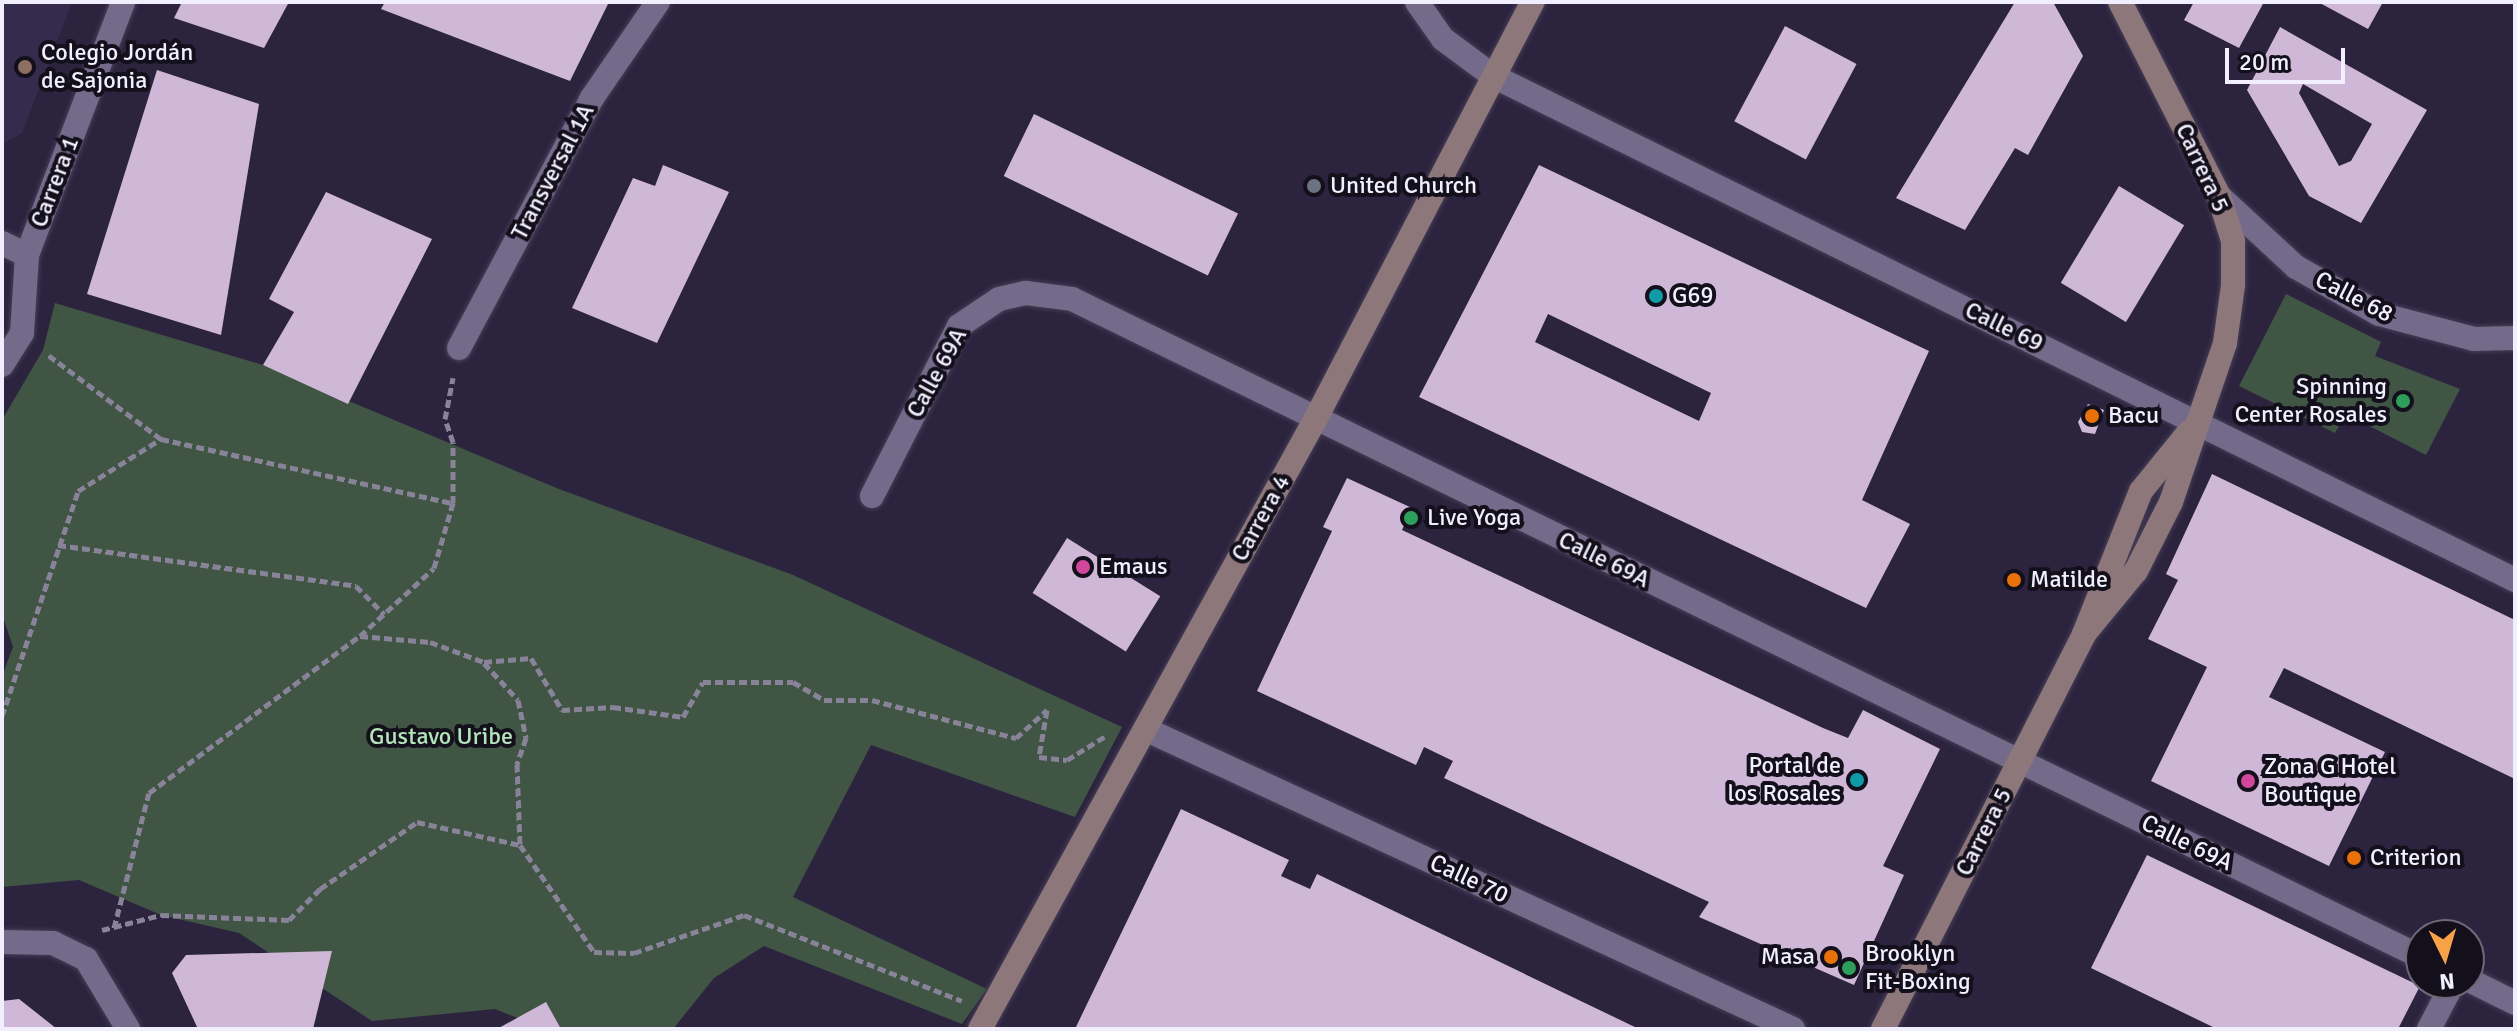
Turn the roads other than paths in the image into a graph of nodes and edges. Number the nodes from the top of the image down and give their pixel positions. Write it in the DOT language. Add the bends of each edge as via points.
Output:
graph roads {
  1 [pos="123,2"];
  2 [pos="658,2"];
  3 [pos="1417,2"];
  4 [pos="1533,2"];
  5 [pos="2123,9"];
  6 [pos="1493,76"];
  7 [pos="2219,196"];
  8 [pos="2,243"];
  9 [pos="27,255"];
  10 [pos="2515,338"];
  11 [pos="459,348"];
  12 [pos="2,365"];
  13 [pos="1315,420"];
  14 [pos="2197,421"];
  15 [pos="872,496"];
  16 [pos="2515,580"];
  17 [pos="1145,729"];
  18 [pos="2019,762"];
  19 [pos="2,942"];
  20 [pos="2405,949"];
  21 [pos="2485,988"];
  22 [pos="2445,999"];
  23 [pos="2515,1003"];
  24 [pos="977,1018"];
  25 [pos="128,1029"];
  26 [pos="1793,1029"];
  27 [pos="1883,1029"];
  28 [pos="2429,1029"];
  1 -- 9 [label="street, Carrera 1"];
  2 -- 11 [label="street, Transversal 1A" via="592,98"];
  3 -- 6 [label="street, Calle 69" via="1443,39"];
  4 -- 6 [label="street, Carrera 4"];
  5 -- 7 [label="street, Carrera 5"];
  6 -- 13 [label="street, Carrera 4"];
  6 -- 14 [label="street, Calle 69"];
  7 -- 10 [label="street, Calle 68" via="2296,267 2352,301 2426,330"];
  7 -- 14 [label="street, Carrera 5" via="2233,241 2233,285 2225,343"];
  8 -- 9 [label="street"];
  9 -- 12 [label="street, Carrera 1" via="22,333"];
  13 -- 15 [label="street, Calle 69A" via="1072,299 1026,293 999,299 959,326"];
  13 -- 17 [label="street, Carrera 4"];
  13 -- 18 [label="street, Calle 69A"];
  14 -- 16 [label="street, Calle 69"];
  14 -- 18 [label="street, Carrera 5" via="2141,491 2084,634"];
  17 -- 24 [label="street, Carrera 4"];
  17 -- 26 [label="street, Calle 70"];
  18 -- 20 [label="street, Calle 69A"];
  18 -- 27 [label="street, Carrera 5"];
  19 -- 25 [label="street" via="53,943 86,959"];
  21 -- 23 [label="street"];
  22 -- 28 [label="street"];
}
